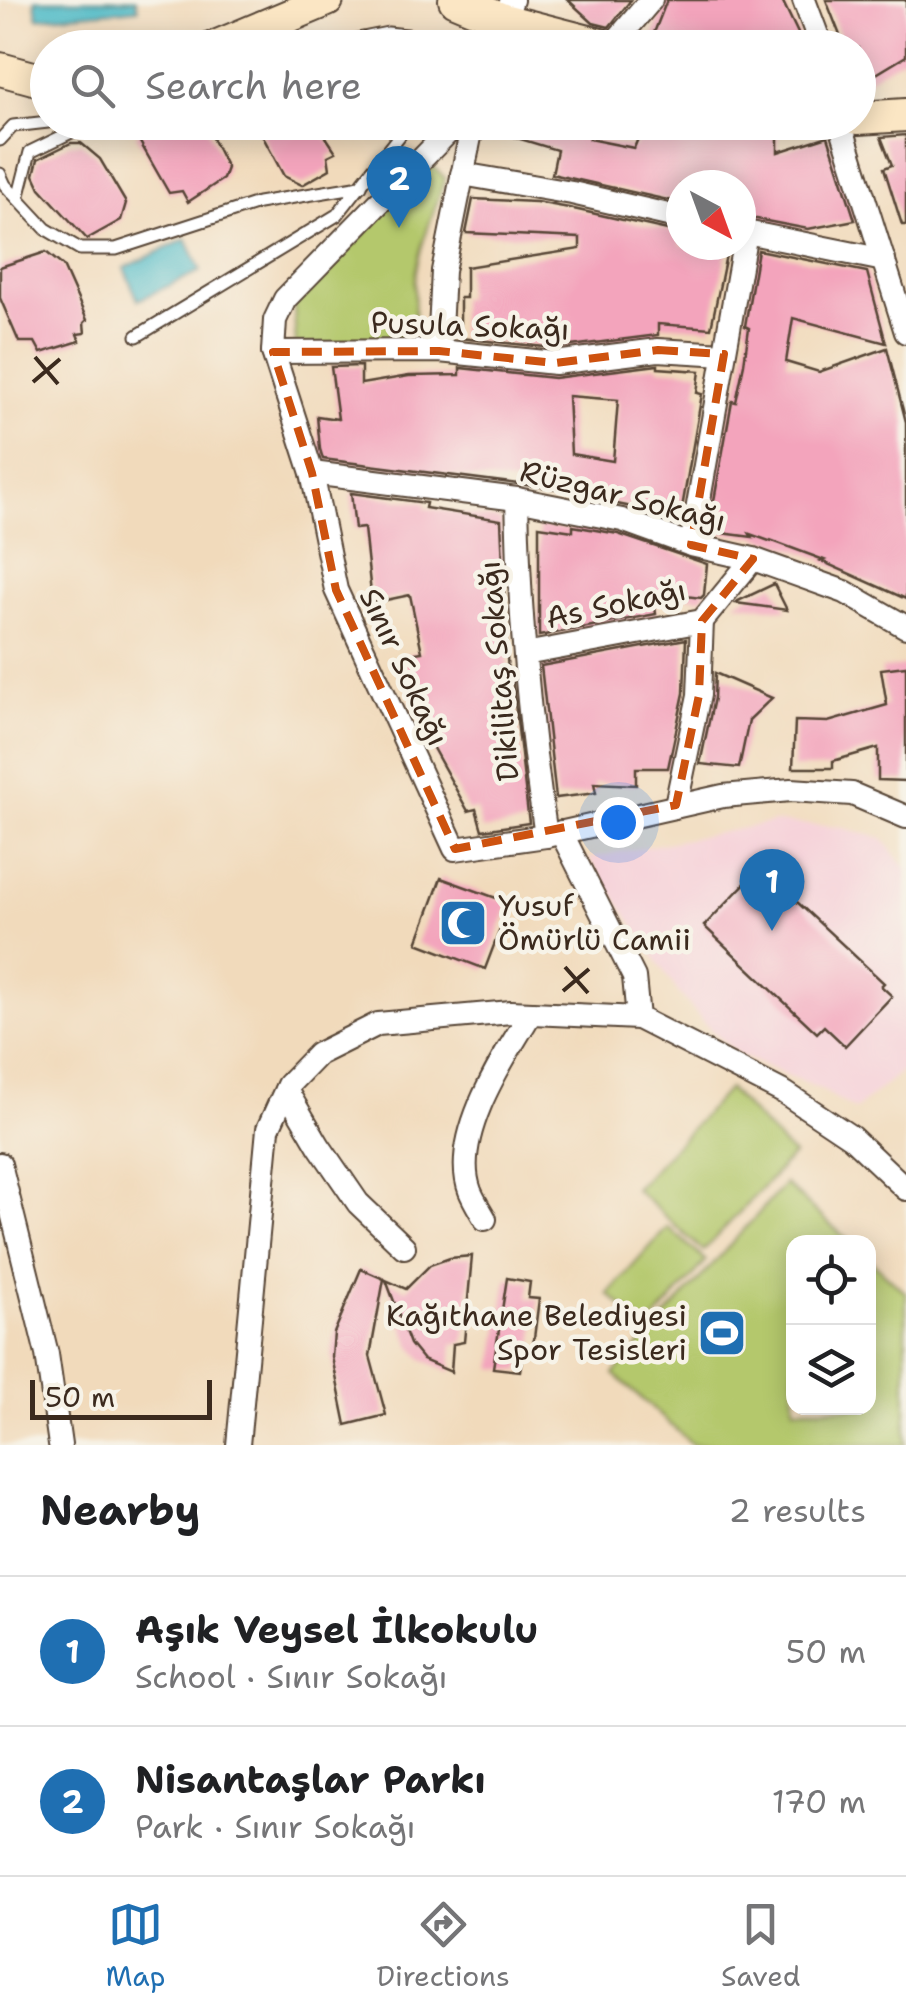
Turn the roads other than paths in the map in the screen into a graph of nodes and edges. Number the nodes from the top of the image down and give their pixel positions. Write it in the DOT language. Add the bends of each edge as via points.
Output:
graph roads {
  1 [pos="327,0"];
  2 [pos="455,0"];
  3 [pos="650,0"];
  4 [pos="804,0"];
  5 [pos="503,17"];
  6 [pos="255,30"];
  7 [pos="550,30"];
  8 [pos="625,30"];
  9 [pos="815,30"];
  10 [pos="0,69"];
  11 [pos="30,77"];
  12 [pos="906,116"];
  13 [pos="876,117"];
  14 [pos="30,124"];
  15 [pos="0,140"];
  16 [pos="55,140"];
  17 [pos="396,140"];
  18 [pos="440,140"];
  19 [pos="470,140"];
  20 [pos="846,140"];
  21 [pos="0,174"];
  22 [pos="462,174"];
  23 [pos="362,186"];
  24 [pos="18,199"];
  25 [pos="666,215"];
  26 [pos="756,236"];
  27 [pos="739,260"];
  28 [pos="894,274"];
  29 [pos="906,332"];
  30 [pos="137,336"];
  31 [pos="438,351"];
  32 [pos="273,352"];
  33 [pos="724,354"];
  34 [pos="312,473"];
  35 [pos="517,499"];
  36 [pos="690,545"];
  37 [pos="753,559"];
  38 [pos="702,621"];
  39 [pos="906,627"];
  40 [pos="525,654"];
  41 [pos="676,805"];
  42 [pos="906,817"];
  43 [pos="554,834"];
  44 [pos="531,1013"];
  45 [pos="638,1018"];
  46 [pos="286,1090"];
  47 [pos="0,1164"];
  48 [pos="906,1189"];
  49 [pos="485,1219"];
  50 [pos="404,1247"];
  51 [pos="60,1445"];
  52 [pos="238,1445"];
  1 -- 6 [label="street"];
  2 -- 5 [label="street"];
  3 -- 8 [label="street"];
  4 -- 9 [label="street"];
  5 -- 7 [label="street"];
  10 -- 11 [label="street"];
  12 -- 13 [label="street"];
  14 -- 15 [label="lane" via="13,126"];
  16 -- 24 [label="lane" via="30,152"];
  17 -- 23 [label="lane"];
  18 -- 32 [label="street, Sınır Sokağı" via="285,299 275,320"];
  19 -- 22 [label="street"];
  20 -- 28 [label="street"];
  21 -- 24 [label="lane"];
  22 -- 25 [label="street"];
  22 -- 31 [label="street" via="443,272"];
  23 -- 24 [label="lane" via="258,203 116,250 80,249 46,229"];
  23 -- 30 [label="lane" via="336,215"];
  26 -- 28 [label="street"];
  27 -- 33 [label="street"];
  28 -- 29 [label="street"];
  31 -- 32 [label="street, Pusula Sokağı"];
  31 -- 33 [label="street, Pusula Sokağı" via="555,364 658,350"];
  32 -- 34 [label="street, Sınır Sokağı"];
  33 -- 36 [label="street"];
  34 -- 35 [label="street, Rüzgar Sokağı"];
  34 -- 43 [label="street, Sınır Sokağı" via="336,590 454,849"];
  35 -- 36 [label="street, Rüzgar Sokağı" via="622,520"];
  35 -- 40 [label="street, Dikilitaş Sokağı"];
  36 -- 37 [label="street, Rüzgar Sokağı"];
  37 -- 38 [label="street, As Sokağı"];
  37 -- 39 [label="street, Rüzgar Sokağı" via="845,592"];
  38 -- 40 [label="street, As Sokağı"];
  38 -- 41 [label="street" via="699,694"];
  40 -- 43 [label="street, Dikilitaş Sokağı" via="535,762"];
  41 -- 42 [label="street, Sınır Sokağı" via="791,790 852,794"];
  41 -- 43 [label="street, Sınır Sokağı"];
  43 -- 45 [label="street, Dikilitaş Sokağı" via="634,976"];
  44 -- 45 [label="street"];
  44 -- 46 [label="street" via="378,1024 318,1054"];
  44 -- 49 [label="street" via="490,1080 468,1139 469,1188"];
  45 -- 48 [label="street" via="785,1093 851,1136"];
  46 -- 50 [label="street" via="358,1203"];
  46 -- 52 [label="street" via="268,1129"];
  47 -- 51 [label="street" via="46,1354"];
}
